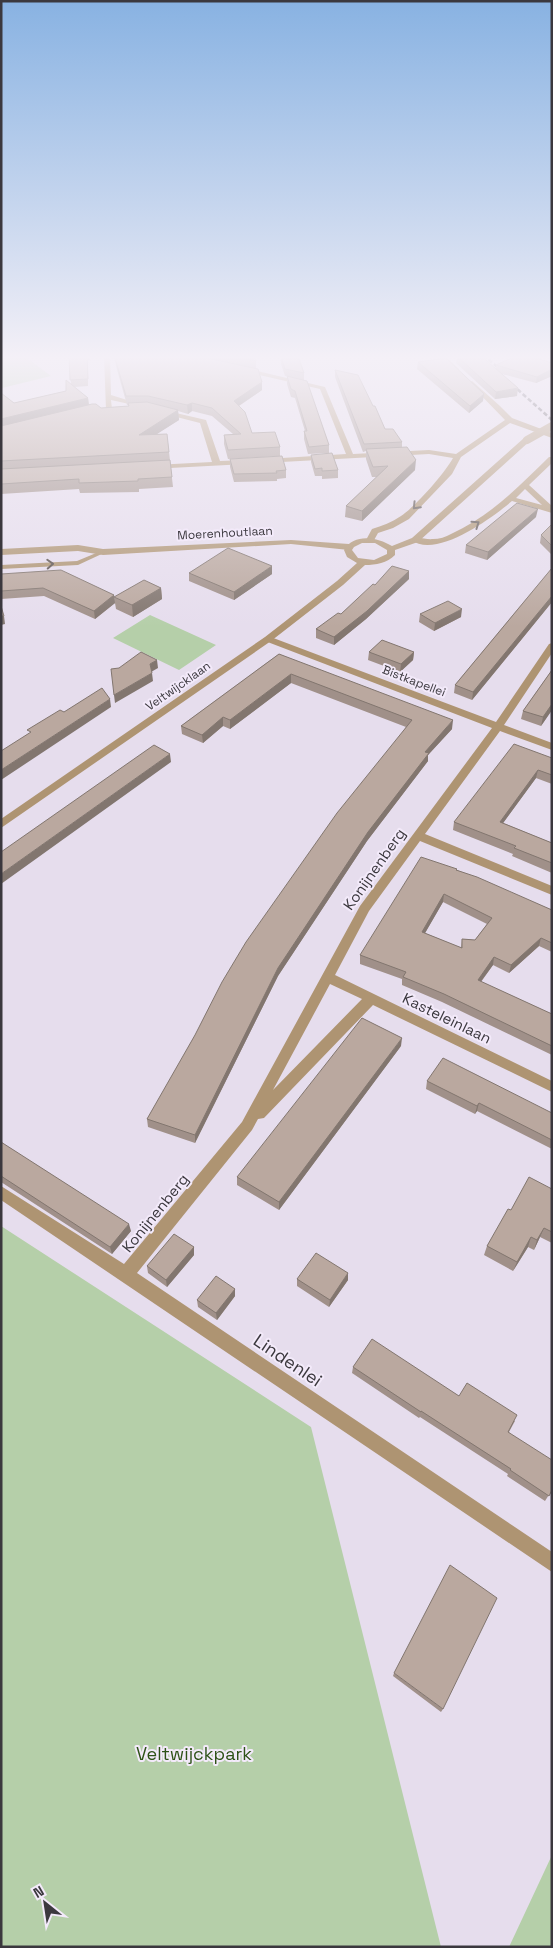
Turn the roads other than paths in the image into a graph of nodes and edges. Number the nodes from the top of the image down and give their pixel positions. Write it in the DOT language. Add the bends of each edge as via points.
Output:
graph roads {
  1 [pos="211,446"];
  2 [pos="346,446"];
  3 [pos="471,446"];
  4 [pos="519,446"];
  5 [pos="350,456"];
  6 [pos="458,456"];
  7 [pos="552,459"];
  8 [pos="217,464"];
  9 [pos="148,468"];
  10 [pos="524,484"];
  11 [pos="509,498"];
  12 [pos="552,511"];
  13 [pos="427,529"];
  14 [pos="370,540"];
  15 [pos="415,540"];
  16 [pos="383,543"];
  17 [pos="349,547"];
  18 [pos="391,549"];
  19 [pos="1,552"];
  20 [pos="103,552"];
  21 [pos="363,562"];
  22 [pos="1,567"];
  23 [pos="268,639"];
  24 [pos="552,646"];
  25 [pos="498,727"];
  26 [pos="552,746"];
  27 [pos="1,824"];
  28 [pos="417,835"];
  29 [pos="552,892"];
  30 [pos="328,977"];
  31 [pos="370,998"];
  32 [pos="552,1087"];
  33 [pos="247,1126"];
  34 [pos="1,1192"];
  35 [pos="126,1274"];
  36 [pos="552,1564"];
  1 -- 8 [label="street"];
  2 -- 5 [label="street"];
  3 -- 6 [label="street"];
  4 -- 13 [label="street, bridge"];
  5 -- 6 [label="street" via="429,452"];
  5 -- 8 [label="street"];
  6 -- 14 [label="street, one-way" via="449,472 406,517 375,531"];
  7 -- 10 [label="street"];
  8 -- 9 [label="street"];
  10 -- 11 [label="street"];
  10 -- 12 [label="street"];
  11 -- 12 [label="street"];
  15 -- 11 [label="street, one-way" via="425,543 444,541 459,535"];
  13 -- 15 [label="street"];
  13 -- 16 [label="street"];
  14 -- 16 [label="street"];
  14 -- 17 [label="street"];
  15 -- 18 [label="street"];
  16 -- 18 [label="street"];
  17 -- 20 [label="street, Moerenhoutlaan" via="292,542"];
  17 -- 21 [label="street" via="349,555"];
  18 -- 21 [label="street" via="391,555 380,562"];
  19 -- 20 [label="street, Moerenhoutlaan" via="78,548"];
  22 -- 20 [label="lane, Moerenhoutlaan, one-way" via="78,563"];
  21 -- 23 [label="street, Veltwijcklaan"];
  23 -- 25 [label="street, Bistkapellei"];
  23 -- 27 [label="street, Veltwijcklaan"];
  24 -- 25 [label="street, Konijnenberg"];
  25 -- 26 [label="street, Bistkapellei"];
  25 -- 28 [label="street, Konijnenberg"];
  28 -- 29 [label="street"];
  28 -- 30 [label="street, Konijnenberg" via="364,909"];
  30 -- 31 [label="street, Kasteleinlaan"];
  30 -- 33 [label="street, Konijnenberg"];
  31 -- 32 [label="street, Kasteleinlaan"];
  31 -- 33 [label="street, Konijnenberg"];
  33 -- 35 [label="street, Konijnenberg"];
  34 -- 35 [label="street, Lindenlei"];
  35 -- 36 [label="street, Lindenlei"];
}
